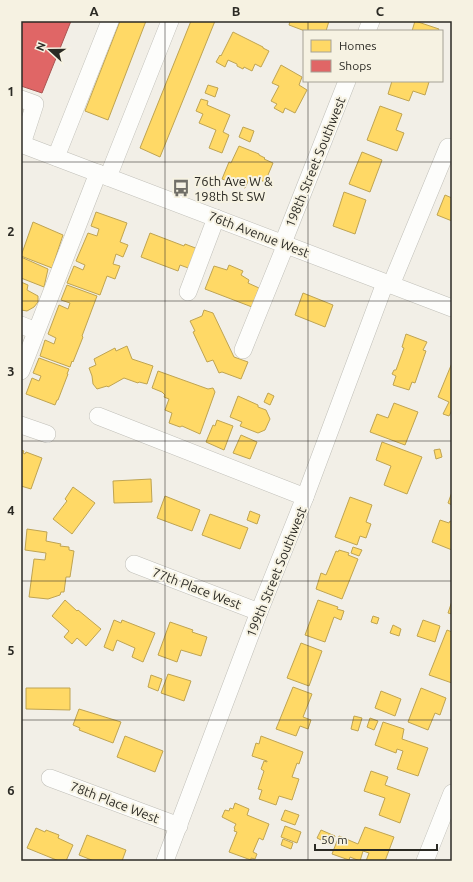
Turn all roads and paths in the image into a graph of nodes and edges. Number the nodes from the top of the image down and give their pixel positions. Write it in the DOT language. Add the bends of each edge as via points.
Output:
graph roads {
  1 [pos="110,21"];
  2 [pos="170,21"];
  3 [pos="347,82"];
  4 [pos="21,98"];
  5 [pos="22,144"];
  6 [pos="448,147"];
  7 [pos="56,157"];
  8 [pos="103,175"];
  9 [pos="216,218"];
  10 [pos="284,244"];
  11 [pos="388,284"];
  12 [pos="188,292"];
  13 [pos="452,308"];
  14 [pos="29,328"];
  15 [pos="243,350"];
  16 [pos="21,371"];
  17 [pos="98,416"];
  18 [pos="21,425"];
  19 [pos="46,434"];
  20 [pos="306,497"];
  21 [pos="134,564"];
  22 [pos="259,612"];
  23 [pos="50,778"];
  24 [pos="452,793"];
  25 [pos="179,826"];
  26 [pos="165,861"];
  27 [pos="425,861"];
  1 -- 7 [label="street"];
  2 -- 8 [label="street"];
  3 -- 10 [label="street, 198th Street Southwest"];
  4 -- 5 [label="street" via="35,104"];
  5 -- 7 [label="street, 76th Avenue West"];
  6 -- 11 [label="street, 199th Street Southwest"];
  7 -- 8 [label="street, 76th Avenue West"];
  8 -- 9 [label="street, 76th Avenue West"];
  8 -- 14 [label="street"];
  9 -- 10 [label="street, 76th Avenue West"];
  9 -- 12 [label="street"];
  10 -- 11 [label="street, 76th Avenue West"];
  10 -- 15 [label="street, 198th Street Southwest"];
  11 -- 13 [label="street, 76th Avenue West"];
  11 -- 20 [label="street, 199th Street Southwest"];
  14 -- 16 [label="street"];
  17 -- 20 [label="street"];
  18 -- 19 [label="street"];
  20 -- 22 [label="street, 199th Street Southwest"];
  21 -- 22 [label="street, 77th Place West"];
  22 -- 25 [label="street, 199th Street Southwest"];
  23 -- 25 [label="street, 78th Place West"];
  24 -- 27 [label="street"];
  25 -- 26 [label="street, 199th Street Southwest"];
}
